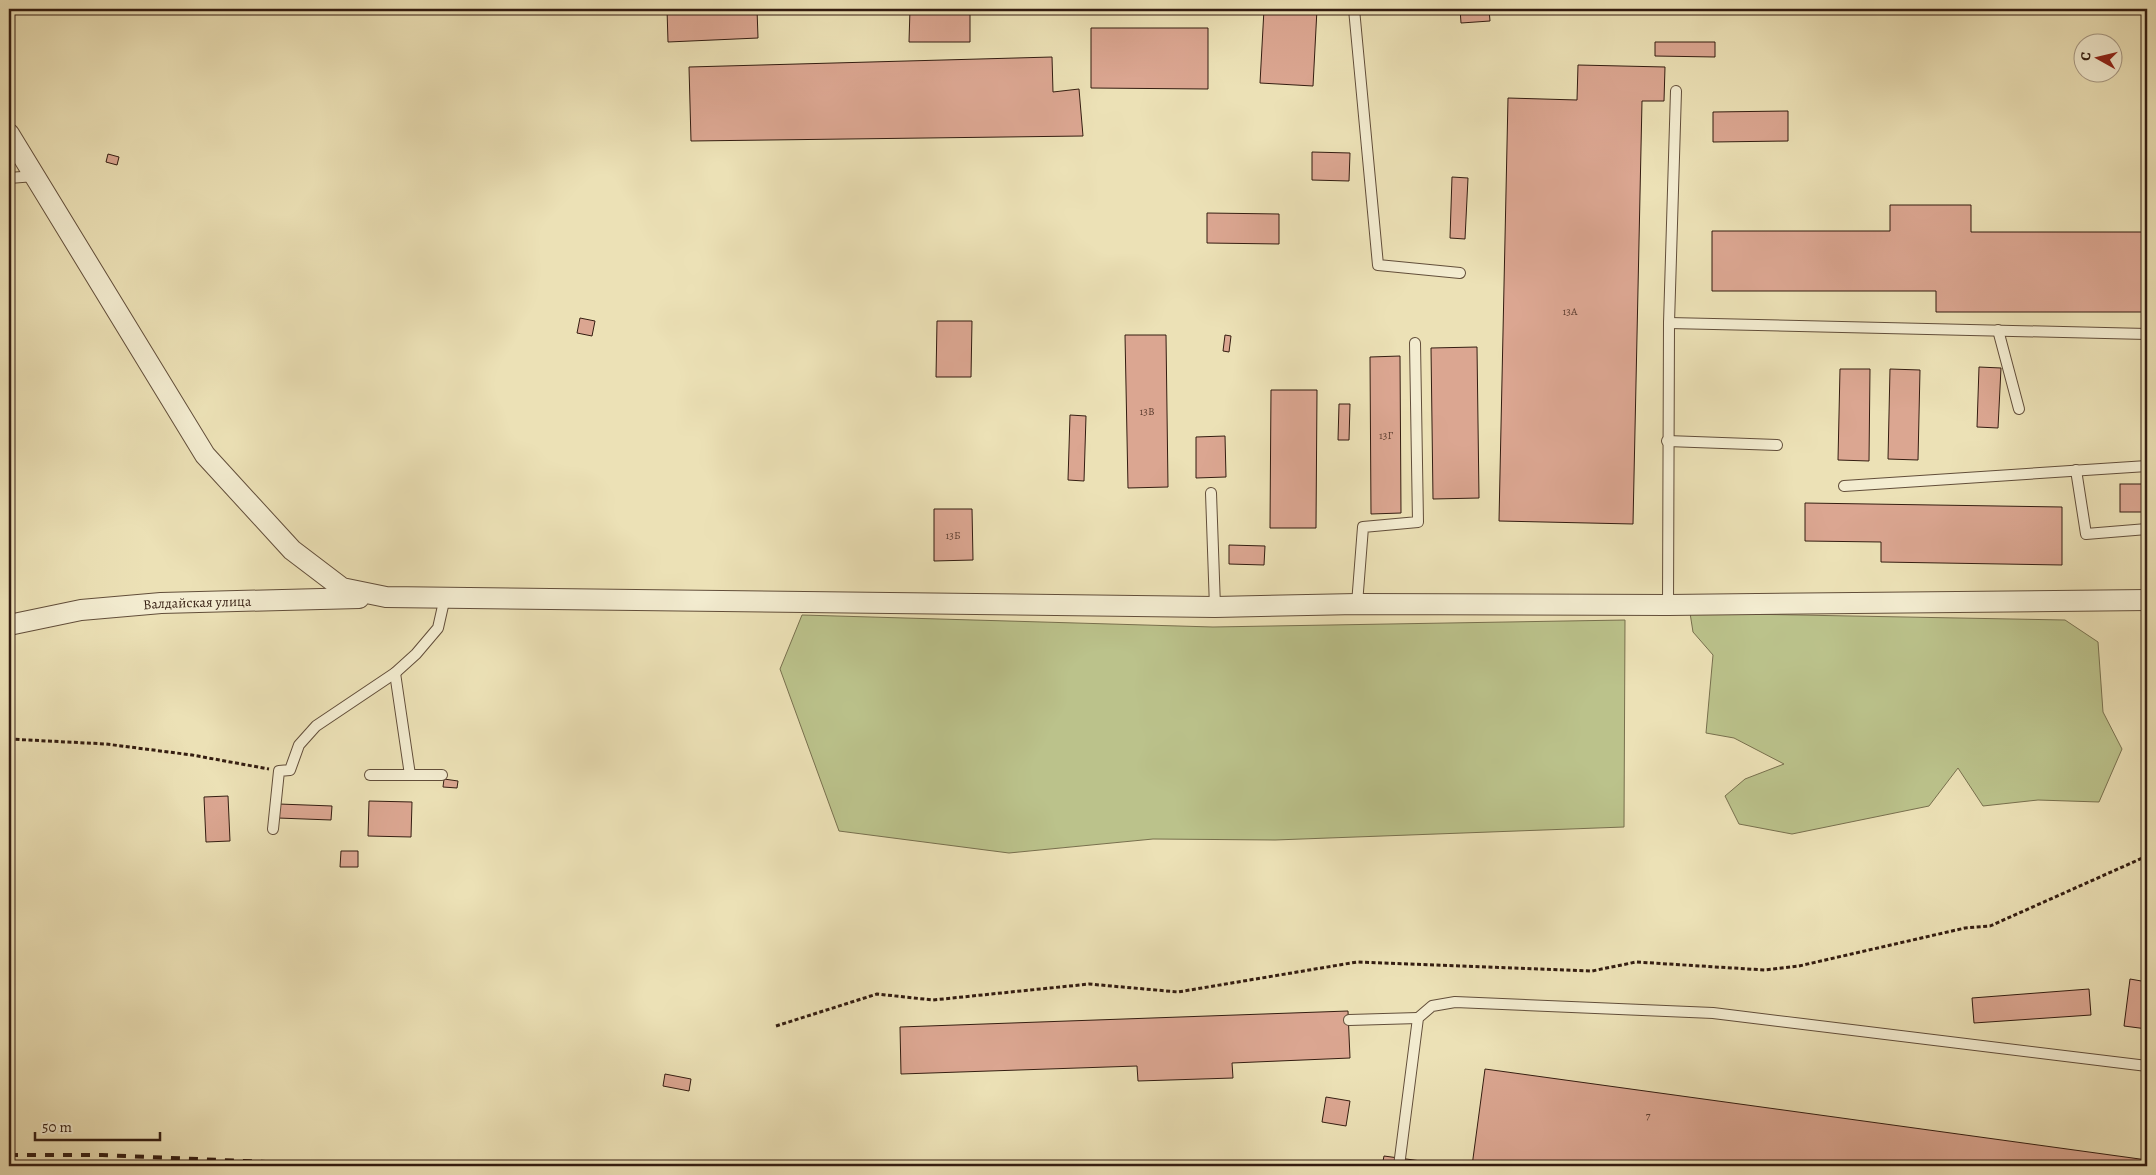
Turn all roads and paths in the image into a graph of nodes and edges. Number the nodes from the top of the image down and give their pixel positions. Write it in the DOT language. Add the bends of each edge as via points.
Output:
graph roads {
  1 [pos="1354,9"];
  2 [pos="1676,90"];
  3 [pos="9,134"];
  4 [pos="35,176"];
  5 [pos="9,178"];
  6 [pos="1460,273"];
  7 [pos="1669,323"];
  8 [pos="1998,330"];
  9 [pos="2147,334"];
  10 [pos="1415,344"];
  11 [pos="2019,409"];
  12 [pos="1667,441"];
  13 [pos="1777,444"];
  14 [pos="2147,466"];
  15 [pos="2076,470"];
  16 [pos="1844,486"];
  17 [pos="1211,494"];
  18 [pos="2147,529"];
  19 [pos="386,597"];
  20 [pos="445,597"];
  21 [pos="2147,600"];
  22 [pos="1357,604"];
  23 [pos="1668,605"];
  24 [pos="1215,607"];
  25 [pos="9,625"];
  26 [pos="395,673"];
  27 [pos="9,739"];
  28 [pos="279,771"];
  29 [pos="410,775"];
  30 [pos="442,775"];
  31 [pos="370,776"];
  32 [pos="273,829"];
  33 [pos="2147,856"];
  34 [pos="1418,1018"];
  35 [pos="1348,1020"];
  36 [pos="776,1026"];
  37 [pos="2147,1066"];
  38 [pos="1399,1166"];
  1 -- 6 [label="lane" via="1378,265"];
  2 -- 7 [label="lane"];
  3 -- 4 [label="street"];
  4 -- 5 [label="lane"];
  4 -- 19 [label="street" via="205,455 292,550 342,588"];
  7 -- 8 [label="lane"];
  7 -- 12 [label="lane"];
  8 -- 9 [label="lane"];
  8 -- 11 [label="lane"];
  10 -- 22 [label="lane" via="1418,522 1363,527"];
  12 -- 13 [label="lane"];
  12 -- 23 [label="lane"];
  14 -- 15 [label="lane"];
  15 -- 16 [label="lane"];
  15 -- 18 [label="lane" via="2086,534"];
  17 -- 24 [label="lane"];
  19 -- 20 [label="street"];
  19 -- 25 [label="street, Валдайская улица" via="161,603 81,610"];
  20 -- 24 [label="street"];
  20 -- 26 [label="lane" via="438,628"];
  21 -- 23 [label="street"];
  22 -- 23 [label="street"];
  22 -- 24 [label="street"];
  26 -- 28 [label="lane" via="316,726 299,746 290,770"];
  26 -- 29 [label="lane"];
  27 -- 28 [label="path" via="106,744"];
  28 -- 32 [label="lane"];
  29 -- 30 [label="lane"];
  29 -- 31 [label="lane"];
  33 -- 36 [label="path" via="1990,926 1965,928 1799,966 1765,970 1636,962 1592,971 1357,962 1178,992 1089,984 932,1000 877,994"];
  34 -- 35 [label="lane"];
  34 -- 37 [label="lane" via="1432,1006 1455,1002 1713,1013"];
  34 -- 38 [label="lane"];
}
